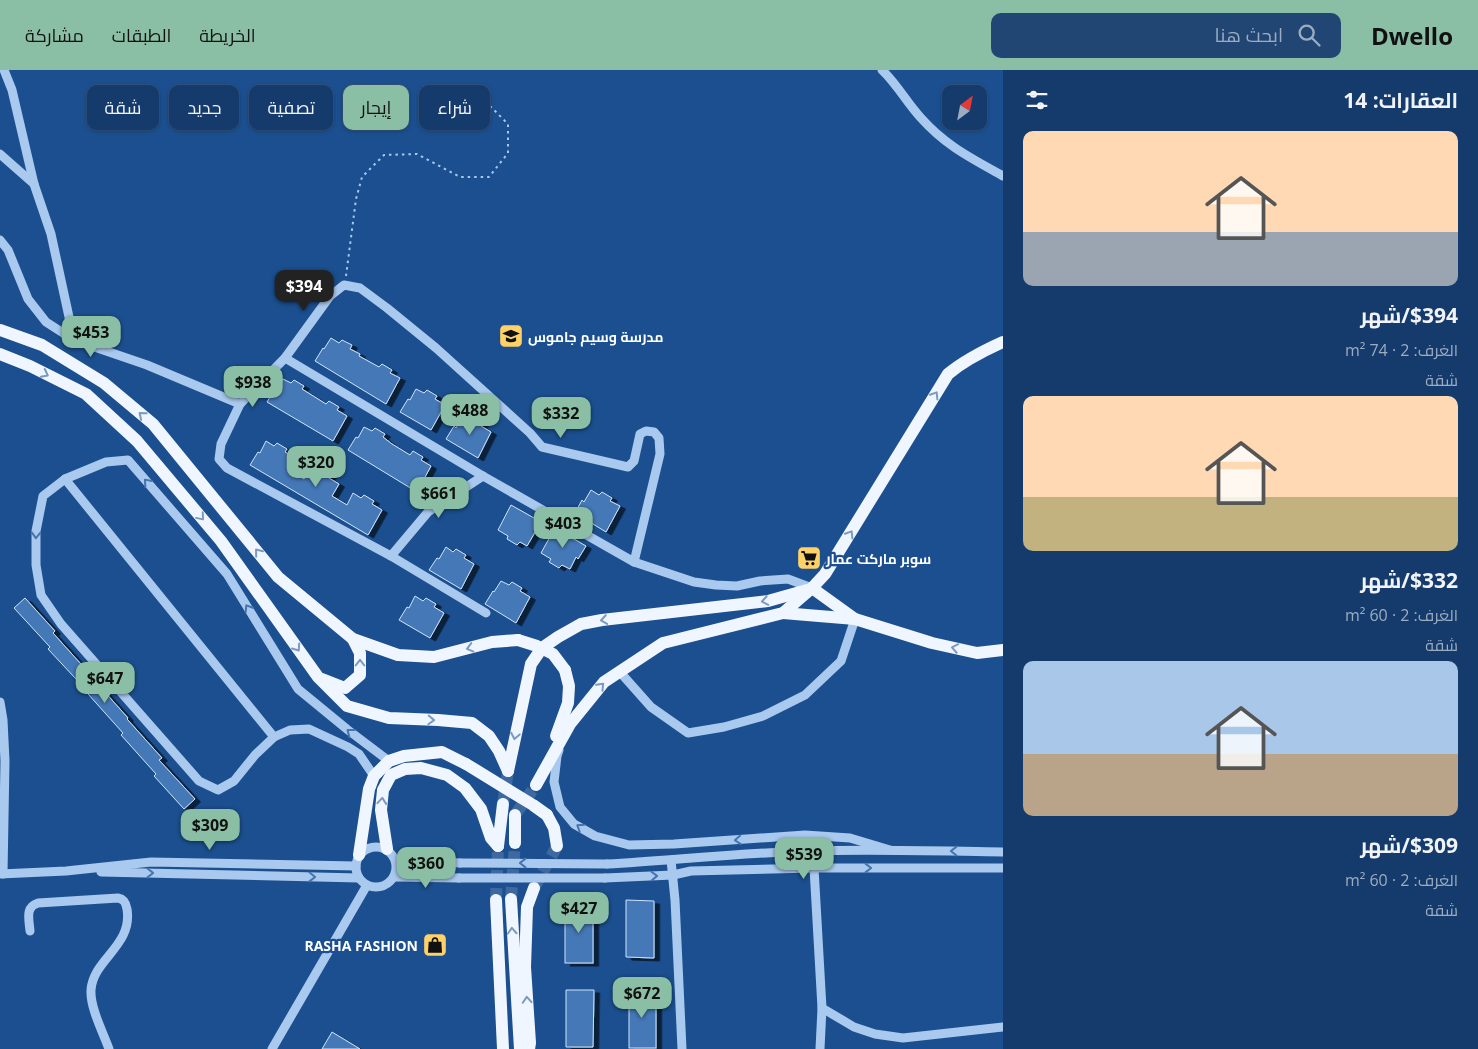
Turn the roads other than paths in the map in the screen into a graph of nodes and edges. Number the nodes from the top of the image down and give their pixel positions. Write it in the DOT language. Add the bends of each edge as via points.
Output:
graph roads {
  1 [pos="4,70"];
  2 [pos="882,70"];
  3 [pos="0,154"];
  4 [pos="1003,176"];
  5 [pos="34,184"];
  6 [pos="0,240"];
  7 [pos="0,330"];
  8 [pos="74,340"];
  9 [pos="1003,342"];
  10 [pos="0,354"];
  11 [pos="285,358"];
  12 [pos="240,404"];
  13 [pos="483,476"];
  14 [pos="65,479"];
  15 [pos="390,556"];
  16 [pos="634,562"];
  17 [pos="812,588"];
  18 [pos="783,612"];
  19 [pos="486,613"];
  20 [pos="855,619"];
  21 [pos="353,639"];
  22 [pos="1003,650"];
  23 [pos="619,671"];
  24 [pos="318,677"];
  25 [pos="0,702"];
  26 [pos="570,724"];
  27 [pos="274,737"];
  28 [pos="389,761"];
  29 [pos="374,776"];
  30 [pos="2,801"];
  31 [pos="503,804"];
  32 [pos="515,815"];
  33 [pos="515,843"];
  34 [pos="557,846"];
  35 [pos="387,849"];
  36 [pos="890,850"];
  37 [pos="808,851"];
  38 [pos="1003,852"];
  39 [pos="396,860"];
  40 [pos="671,860"];
  41 [pos="358,861"];
  42 [pos="814,868"];
  43 [pos="1003,868"];
  44 [pos="66,871"];
  45 [pos="1,874"];
  46 [pos="673,875"];
  47 [pos="394,877"];
  48 [pos="359,878"];
  49 [pos="367,885"];
  50 [pos="534,888"];
  51 [pos="496,900"];
  52 [pos="511,900"];
  53 [pos="30,931"];
  54 [pos="822,1008"];
  55 [pos="1003,1027"];
  56 [pos="109,1049"];
  57 [pos="272,1049"];
  58 [pos="503,1049"];
  59 [pos="520,1049"];
  60 [pos="530,1049"];
  61 [pos="682,1049"];
  62 [pos="820,1049"];
  1 -- 5 [label="street" via="12,90"];
  2 -- 4 [label="street" via="936,134"];
  3 -- 5 [label="street"];
  5 -- 8 [label="street" via="50,234"];
  6 -- 8 [label="street" via="8,250 28,299 46,322"];
  21 -- 7 [label="main road, one-way" via="278,577 153,424 104,383 42,345"];
  8 -- 12 [label="street" via="147,365"];
  17 -- 9 [label="main road, one-way" via="825,574 948,374 973,356"];
  10 -- 24 [label="main road, one-way" via="86,394 136,441 221,541"];
  11 -- 12 [label="street"];
  11 -- 13 [label="street"];
  11 -- 16 [label="street" via="330,296 344,285 360,288 436,348 542,447 628,466 634,461 640,434 654,432 659,438 660,454"];
  12 -- 15 [label="street" via="222,444 219,459 227,468"];
  13 -- 15 [label="street" via="428,512"];
  13 -- 16 [label="street"];
  14 -- 27 [label="street"];
  14 -- 27 [label="street, one-way" via="43,496 36,531 36,565 41,595 61,624 199,782 218,790 234,781"];
  28 -- 14 [label="street, one-way" via="298,689 227,574 128,460 106,462"];
  15 -- 19 [label="street"];
  16 -- 17 [label="street" via="716,586 788,579"];
  17 -- 18 [label="main road"];
  17 -- 20 [label="main road"];
  17 -- 24 [label="main road" via="768,601 581,624 558,637 542,648 531,664 508,771 489,736 472,723 389,718 347,706"];
  18 -- 20 [label="main road"];
  18 -- 23 [label="main road" via="663,643"];
  22 -- 20 [label="main road, one-way" via="977,652 932,643"];
  20 -- 23 [label="street" via="841,661 805,695 763,716 724,727 688,733 651,707"];
  24 -- 21 [label="main road, one-way" via="345,688 360,675 360,653"];
  26 -- 21 [label="main road, one-way, bridge" via="538,781 568,703 569,686 565,670 553,654 518,640 492,642 434,657 398,655"];
  26 -- 23 [label="main road, one-way" via="604,682"];
  25 -- 30 [label="street" via="5,761"];
  36 -- 26 [label="street, one-way" via="850,838 805,835 629,846 595,836 574,824 560,807 554,782 557,756"];
  27 -- 29 [label="street" via="290,730 309,729 359,754"];
  28 -- 29 [label="main road"];
  28 -- 34 [label="main road, bridge" via="442,752 466,764 547,815 554,828"];
  29 -- 41 [label="main road" via="369,789"];
  30 -- 45 [label="street"];
  35 -- 31 [label="main road, one-way" via="381,810 383,790 391,775 405,768 421,768 447,775 465,788 481,809 491,838 498,846"];
  32 -- 33 [label="main road"];
  35 -- 39 [label="street"];
  35 -- 41 [label="street" via="369,848"];
  36 -- 37 [label="street"];
  38 -- 36 [label="street, one-way"];
  37 -- 40 [label="street"];
  37 -- 42 [label="street"];
  40 -- 39 [label="street, one-way, bridge" via="607,864"];
  39 -- 47 [label="street"];
  40 -- 46 [label="street"];
  41 -- 44 [label="street" via="151,862"];
  41 -- 48 [label="street"];
  42 -- 43 [label="street, one-way"];
  42 -- 46 [label="street" via="691,871"];
  42 -- 54 [label="street"];
  44 -- 45 [label="street"];
  44 -- 48 [label="street, one-way"];
  47 -- 46 [label="street, one-way, bridge" via="605,878"];
  46 -- 61 [label="street"];
  47 -- 49 [label="street" via="385,885"];
  48 -- 49 [label="street"];
  49 -- 57 [label="street"];
  60 -- 50 [label="main road, one-way" via="525,967 527,907"];
  51 -- 58 [label="main road"];
  59 -- 52 [label="main road, one-way"];
  53 -- 56 [label="street" via="32,904 118,898 125,902 128,924 91,989 91,999"];
  54 -- 55 [label="street" via="854,1027 903,1038"];
  54 -- 62 [label="street"];
}
